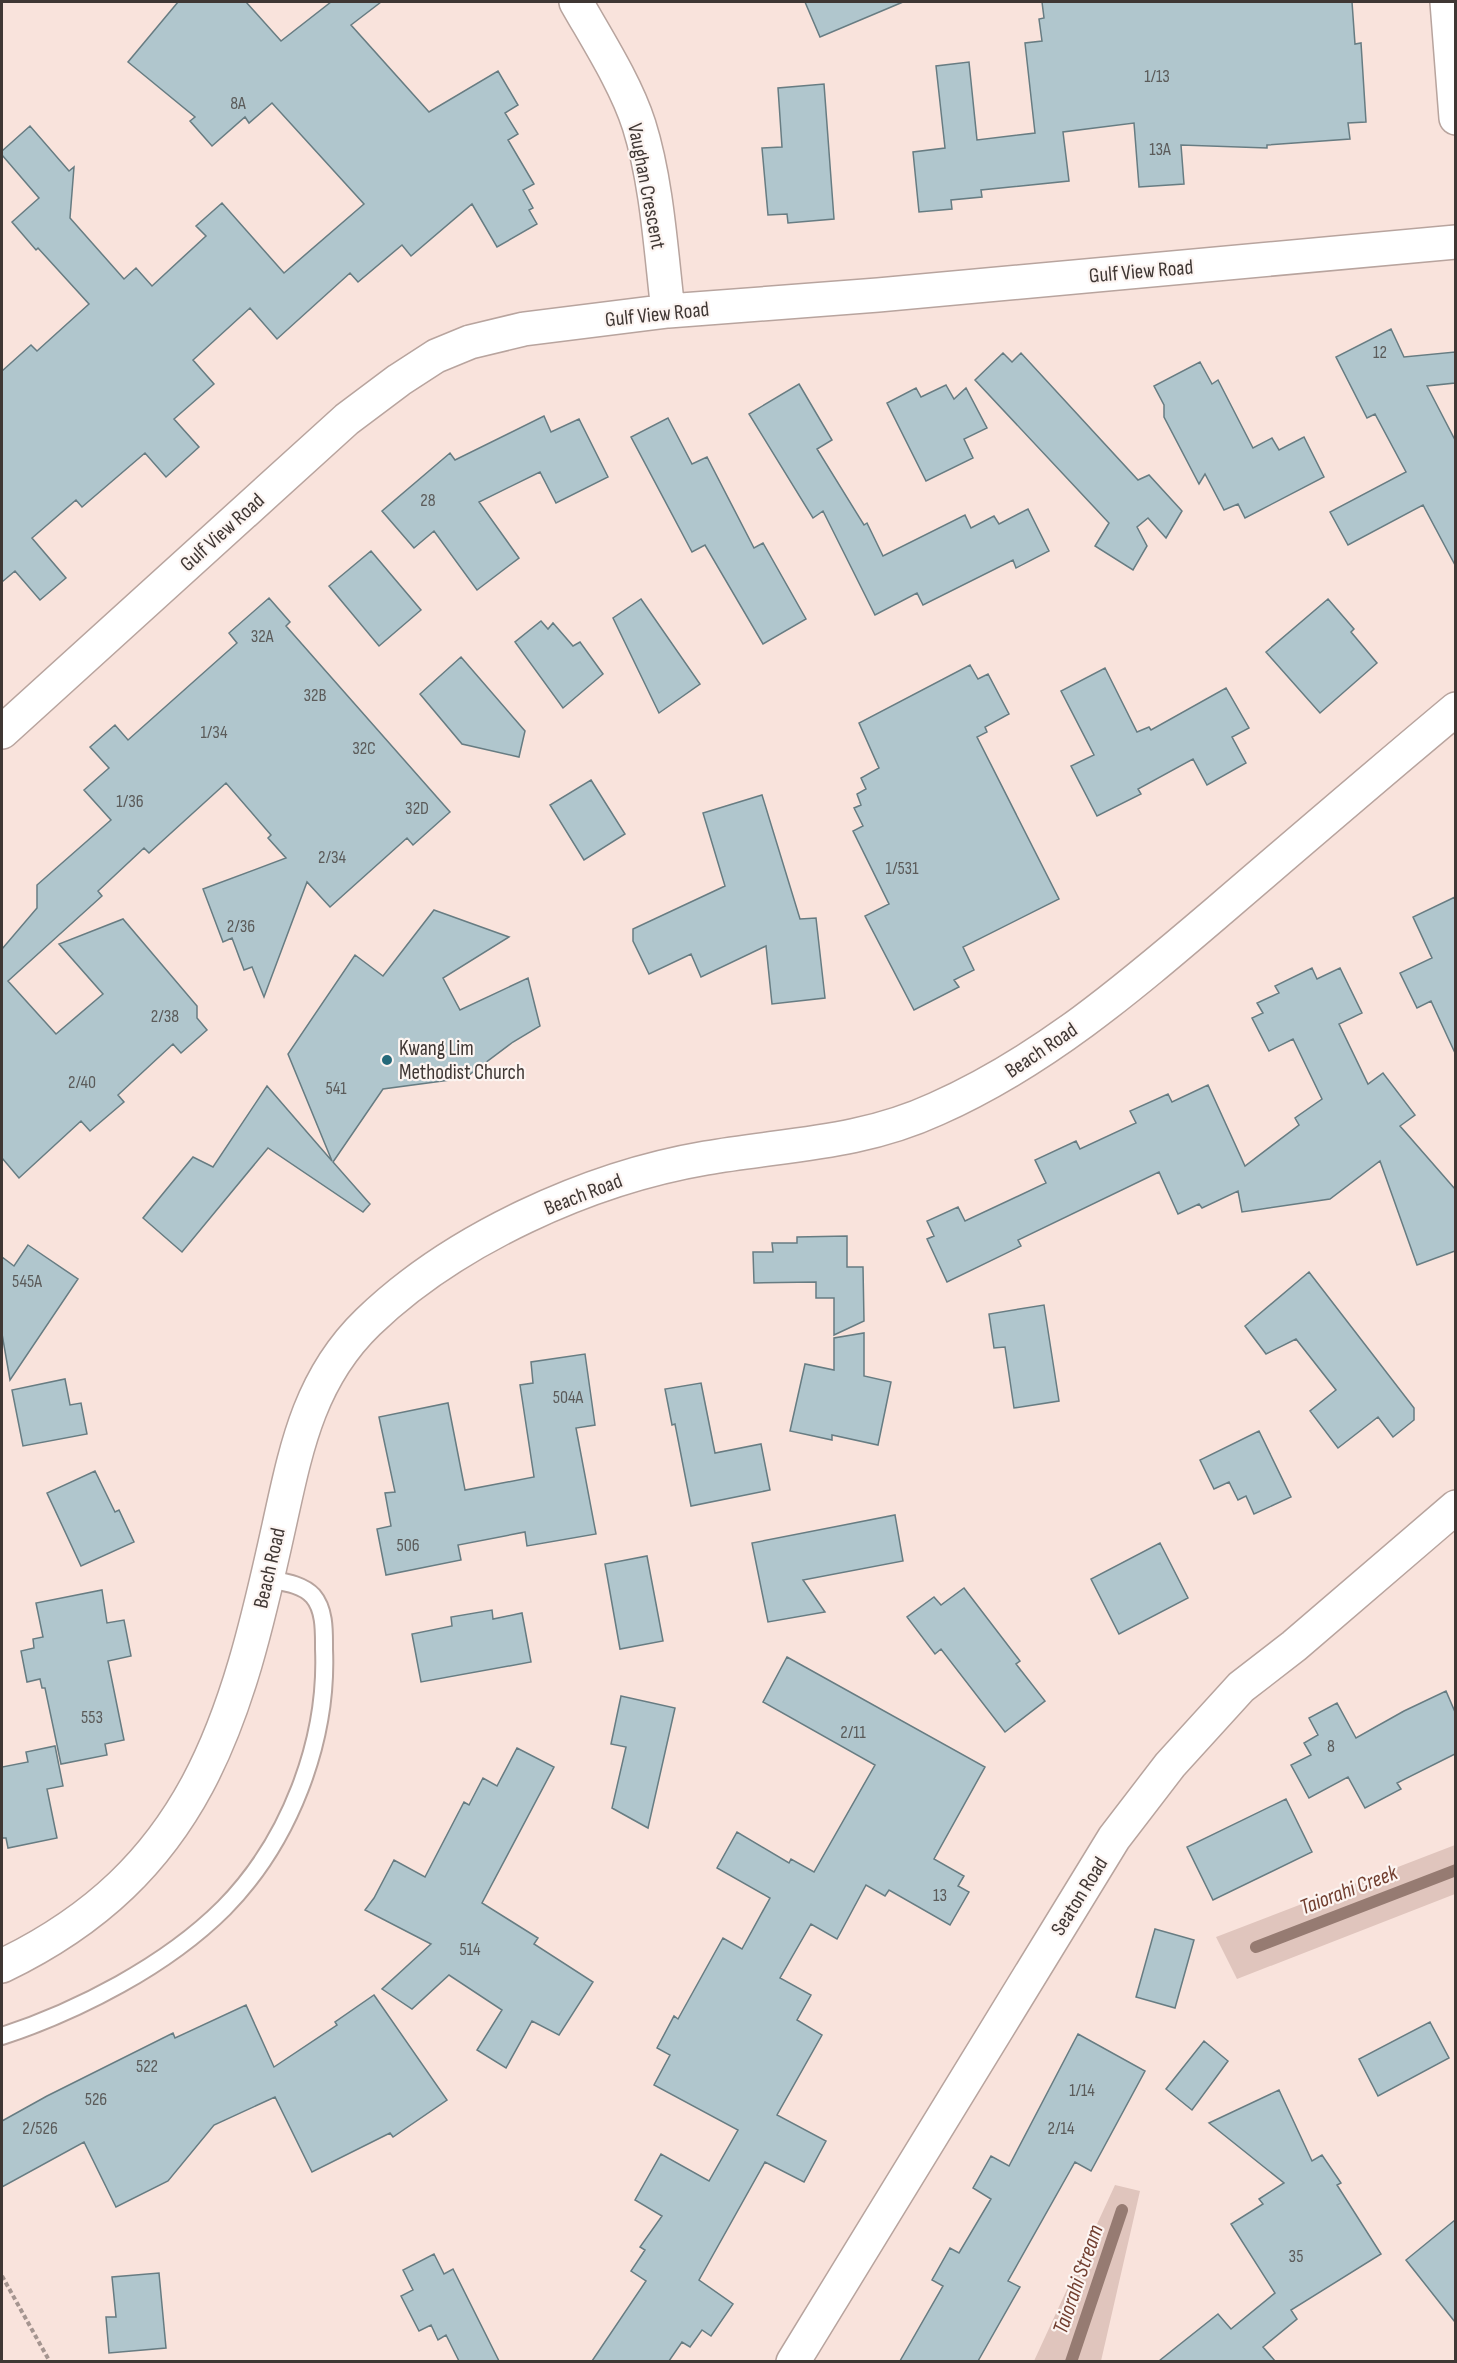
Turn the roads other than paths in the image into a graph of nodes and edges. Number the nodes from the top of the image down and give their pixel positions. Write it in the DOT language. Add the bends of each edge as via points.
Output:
graph roads {
  1 [pos="576,2"];
  2 [pos="1447,2"];
  3 [pos="1455,118"];
  4 [pos="1455,243"];
  5 [pos="668,311"];
  6 [pos="1455,709"];
  7 [pos="2,732"];
  8 [pos="1455,1507"];
  9 [pos="268,1579"];
  10 [pos="2,1966"];
  11 [pos="2,2036"];
  12 [pos="793,2361"];
  1 -- 5 [label="street, Vaughan Crescent" via="611,64 638,124 653,190"];
  2 -- 3 [label="street"];
  4 -- 5 [label="street, Gulf View Road"];
  5 -- 7 [label="street, Gulf View Road" via="524,329 470,342 436,356 347,419"];
  6 -- 9 [label="street, Beach Road" via="1114,1000 1028,1061 982,1088 877,1132 704,1158 611,1182 495,1233 417,1281 364,1326 345,1348 311,1404 293,1461"];
  8 -- 12 [label="street, Seaton Road" via="1294,1646 1241,1686 1170,1765 1114,1838"];
  9 -- 10 [label="street, Beach Road" via="236,1697 219,1742 177,1819 154,1852 97,1909"];
  9 -- 11 [label="lane" via="296,1585 315,1597 324,1626 325,1662 311,1756 272,1846 251,1879 193,1936 101,1994"];
}
